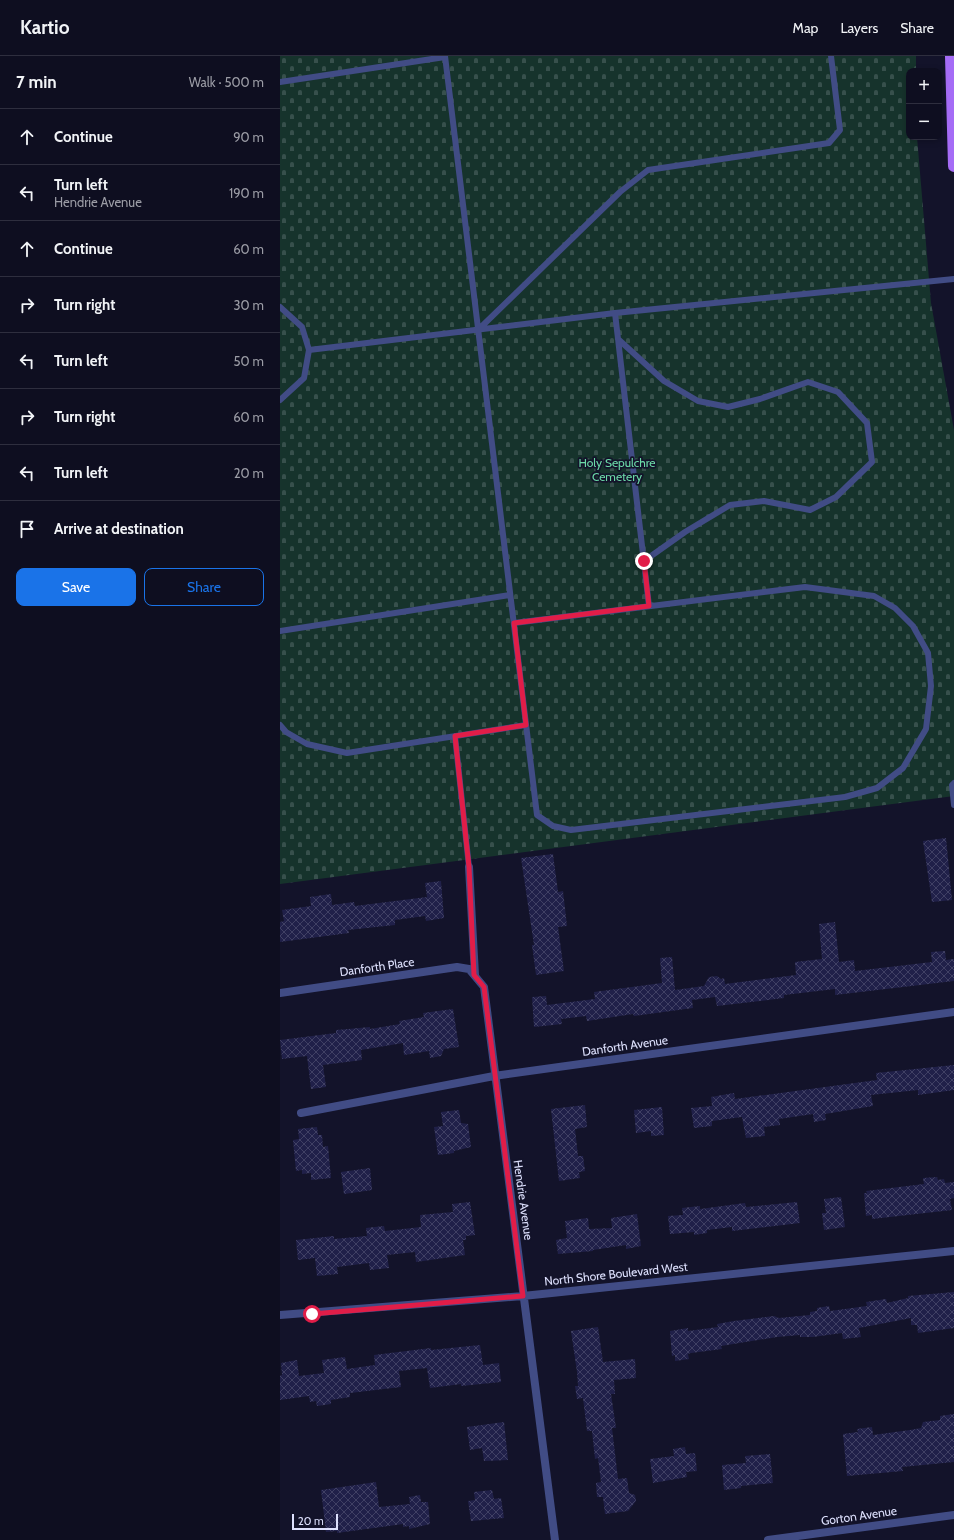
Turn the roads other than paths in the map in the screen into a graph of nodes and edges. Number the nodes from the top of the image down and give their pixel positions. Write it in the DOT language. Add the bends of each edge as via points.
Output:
graph roads {
  1 [pos="831,56"];
  2 [pos="951,56"];
  3 [pos="445,57"];
  4 [pos="280,82"];
  5 [pos="954,166"];
  6 [pos="954,279"];
  7 [pos="280,307"];
  8 [pos="615,313"];
  9 [pos="478,330"];
  10 [pos="618,339"];
  11 [pos="309,350"];
  12 [pos="280,400"];
  13 [pos="644,561"];
  14 [pos="510,595"];
  15 [pos="649,606"];
  16 [pos="514,623"];
  17 [pos="280,631"];
  18 [pos="280,725"];
  19 [pos="526,725"];
  20 [pos="455,736"];
  21 [pos="954,783"];
  22 [pos="954,805"];
  23 [pos="469,867"];
  24 [pos="474,975"];
  25 [pos="280,993"];
  26 [pos="954,1012"];
  27 [pos="494,1076"];
  28 [pos="301,1113"];
  29 [pos="954,1251"];
  30 [pos="523,1296"];
  31 [pos="280,1315"];
  32 [pos="954,1515"];
  33 [pos="555,1540"];
  34 [pos="768,1540"];
  1 -- 9 [label="lane" via="840,130 829,143 648,170 620,192"];
  2 -- 5 [label="main road"];
  3 -- 4 [label="lane"];
  3 -- 9 [label="lane"];
  6 -- 8 [label="lane"];
  7 -- 11 [label="lane" via="302,327"];
  8 -- 9 [label="lane"];
  8 -- 10 [label="lane"];
  9 -- 11 [label="lane"];
  9 -- 14 [label="lane"];
  10 -- 13 [label="lane"];
  10 -- 13 [label="lane" via="664,381 698,401 728,407 808,382 838,392 867,423 872,462 836,497 810,510 764,500 730,505 684,532"];
  11 -- 12 [label="lane" via="304,378"];
  13 -- 15 [label="lane"];
  14 -- 16 [label="lane"];
  14 -- 17 [label="lane"];
  15 -- 16 [label="lane"];
  15 -- 19 [label="lane" via="805,587 874,596 895,608 914,626 928,653 932,686 926,728 903,768 877,788 845,797 571,830 553,826 537,815"];
  16 -- 19 [label="lane"];
  18 -- 20 [label="lane" via="286,732 307,744 347,753"];
  19 -- 20 [label="lane"];
  20 -- 23 [label="lane"];
  21 -- 22 [label="lane"];
  23 -- 24 [label="street"];
  24 -- 25 [label="street, Danforth Place" via="469,969 457,967"];
  24 -- 27 [label="street, Hendrie Avenue" via="484,987"];
  26 -- 27 [label="street, Danforth Avenue"];
  27 -- 28 [label="street, Danforth Avenue"];
  27 -- 30 [label="street, Hendrie Avenue"];
  29 -- 30 [label="street, North Shore Boulevard West"];
  30 -- 31 [label="street, North Shore Boulevard West"];
  30 -- 33 [label="street, Hendrie Avenue"];
  32 -- 34 [label="street, Gorton Avenue"];
}
